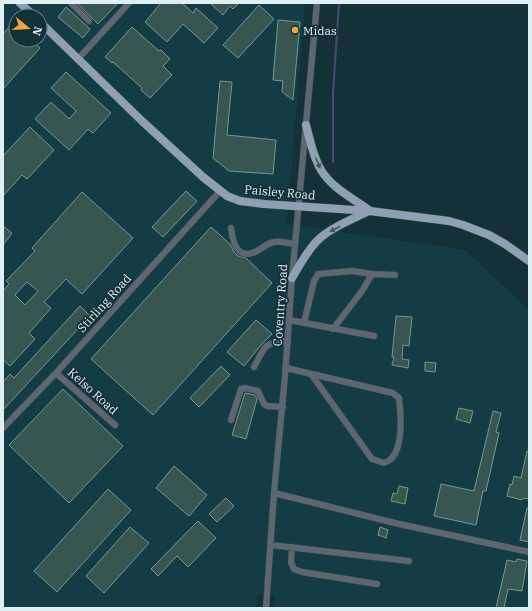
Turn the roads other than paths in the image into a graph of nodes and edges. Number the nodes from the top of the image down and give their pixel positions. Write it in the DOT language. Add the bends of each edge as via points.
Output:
graph roads {
  1 [pos="70,3"];
  2 [pos="129,3"];
  3 [pos="317,3"];
  4 [pos="89,20"];
  5 [pos="48,30"];
  6 [pos="78,59"];
  7 [pos="306,125"];
  8 [pos="220,191"];
  9 [pos="299,207"];
  10 [pos="370,210"];
  11 [pos="231,228"];
  12 [pos="296,244"];
  13 [pos="529,261"];
  14 [pos="372,274"];
  15 [pos="395,275"];
  16 [pos="292,278"];
  17 [pos="289,320"];
  18 [pos="304,323"];
  19 [pos="333,329"];
  20 [pos="374,336"];
  21 [pos="288,341"];
  22 [pos="254,367"];
  23 [pos="286,368"];
  24 [pos="56,373"];
  25 [pos="311,374"];
  26 [pos="282,407"];
  27 [pos="231,420"];
  28 [pos="115,425"];
  29 [pos="3,428"];
  30 [pos="274,493"];
  31 [pos="271,545"];
  32 [pos="292,547"];
  33 [pos="529,552"];
  34 [pos="409,562"];
  35 [pos="377,584"];
  36 [pos="266,608"];
  1 -- 4 [label="street"];
  2 -- 6 [label="street"];
  3 -- 7 [label="street, Coventry Road"];
  5 -- 6 [label="main road, Paisley Road"];
  6 -- 8 [label="main road, Paisley Road"];
  7 -- 9 [label="street, Coventry Road"];
  7 -- 10 [label="main road, one-way" via="316,159 326,177"];
  8 -- 9 [label="main road, Paisley Road" via="240,201"];
  8 -- 24 [label="street, Stirling Road"];
  9 -- 10 [label="main road, Paisley Road"];
  9 -- 12 [label="street, Coventry Road"];
  10 -- 13 [label="main road, Paisley Road" via="463,225 489,235"];
  10 -- 16 [label="main road, one-way" via="320,238 305,255"];
  11 -- 12 [label="street" via="236,248 245,254 275,242"];
  12 -- 16 [label="street, Coventry Road"];
  14 -- 15 [label="street"];
  14 -- 18 [label="street" via="352,271 318,274"];
  14 -- 19 [label="street"];
  16 -- 17 [label="street, Coventry Road"];
  17 -- 18 [label="street"];
  17 -- 21 [label="street, Coventry Road"];
  18 -- 19 [label="street"];
  19 -- 20 [label="street"];
  21 -- 22 [label="street" via="274,342 265,347"];
  21 -- 23 [label="street, Coventry Road"];
  23 -- 25 [label="street"];
  23 -- 26 [label="street, Coventry Road"];
  24 -- 28 [label="street, Kelso Road"];
  24 -- 29 [label="street, Stirling Road"];
  25 -- 25 [label="street" via="393,393 399,398 401,414 398,446 392,458 384,463 372,459"];
  26 -- 27 [label="street" via="267,406 258,391 241,389"];
  26 -- 30 [label="street, Coventry Road"];
  30 -- 31 [label="street, Coventry Road"];
  30 -- 33 [label="street" via="399,524"];
  31 -- 32 [label="street"];
  31 -- 36 [label="street, Coventry Road"];
  32 -- 34 [label="street"];
  32 -- 35 [label="street" via="291,562 294,569"];
}
